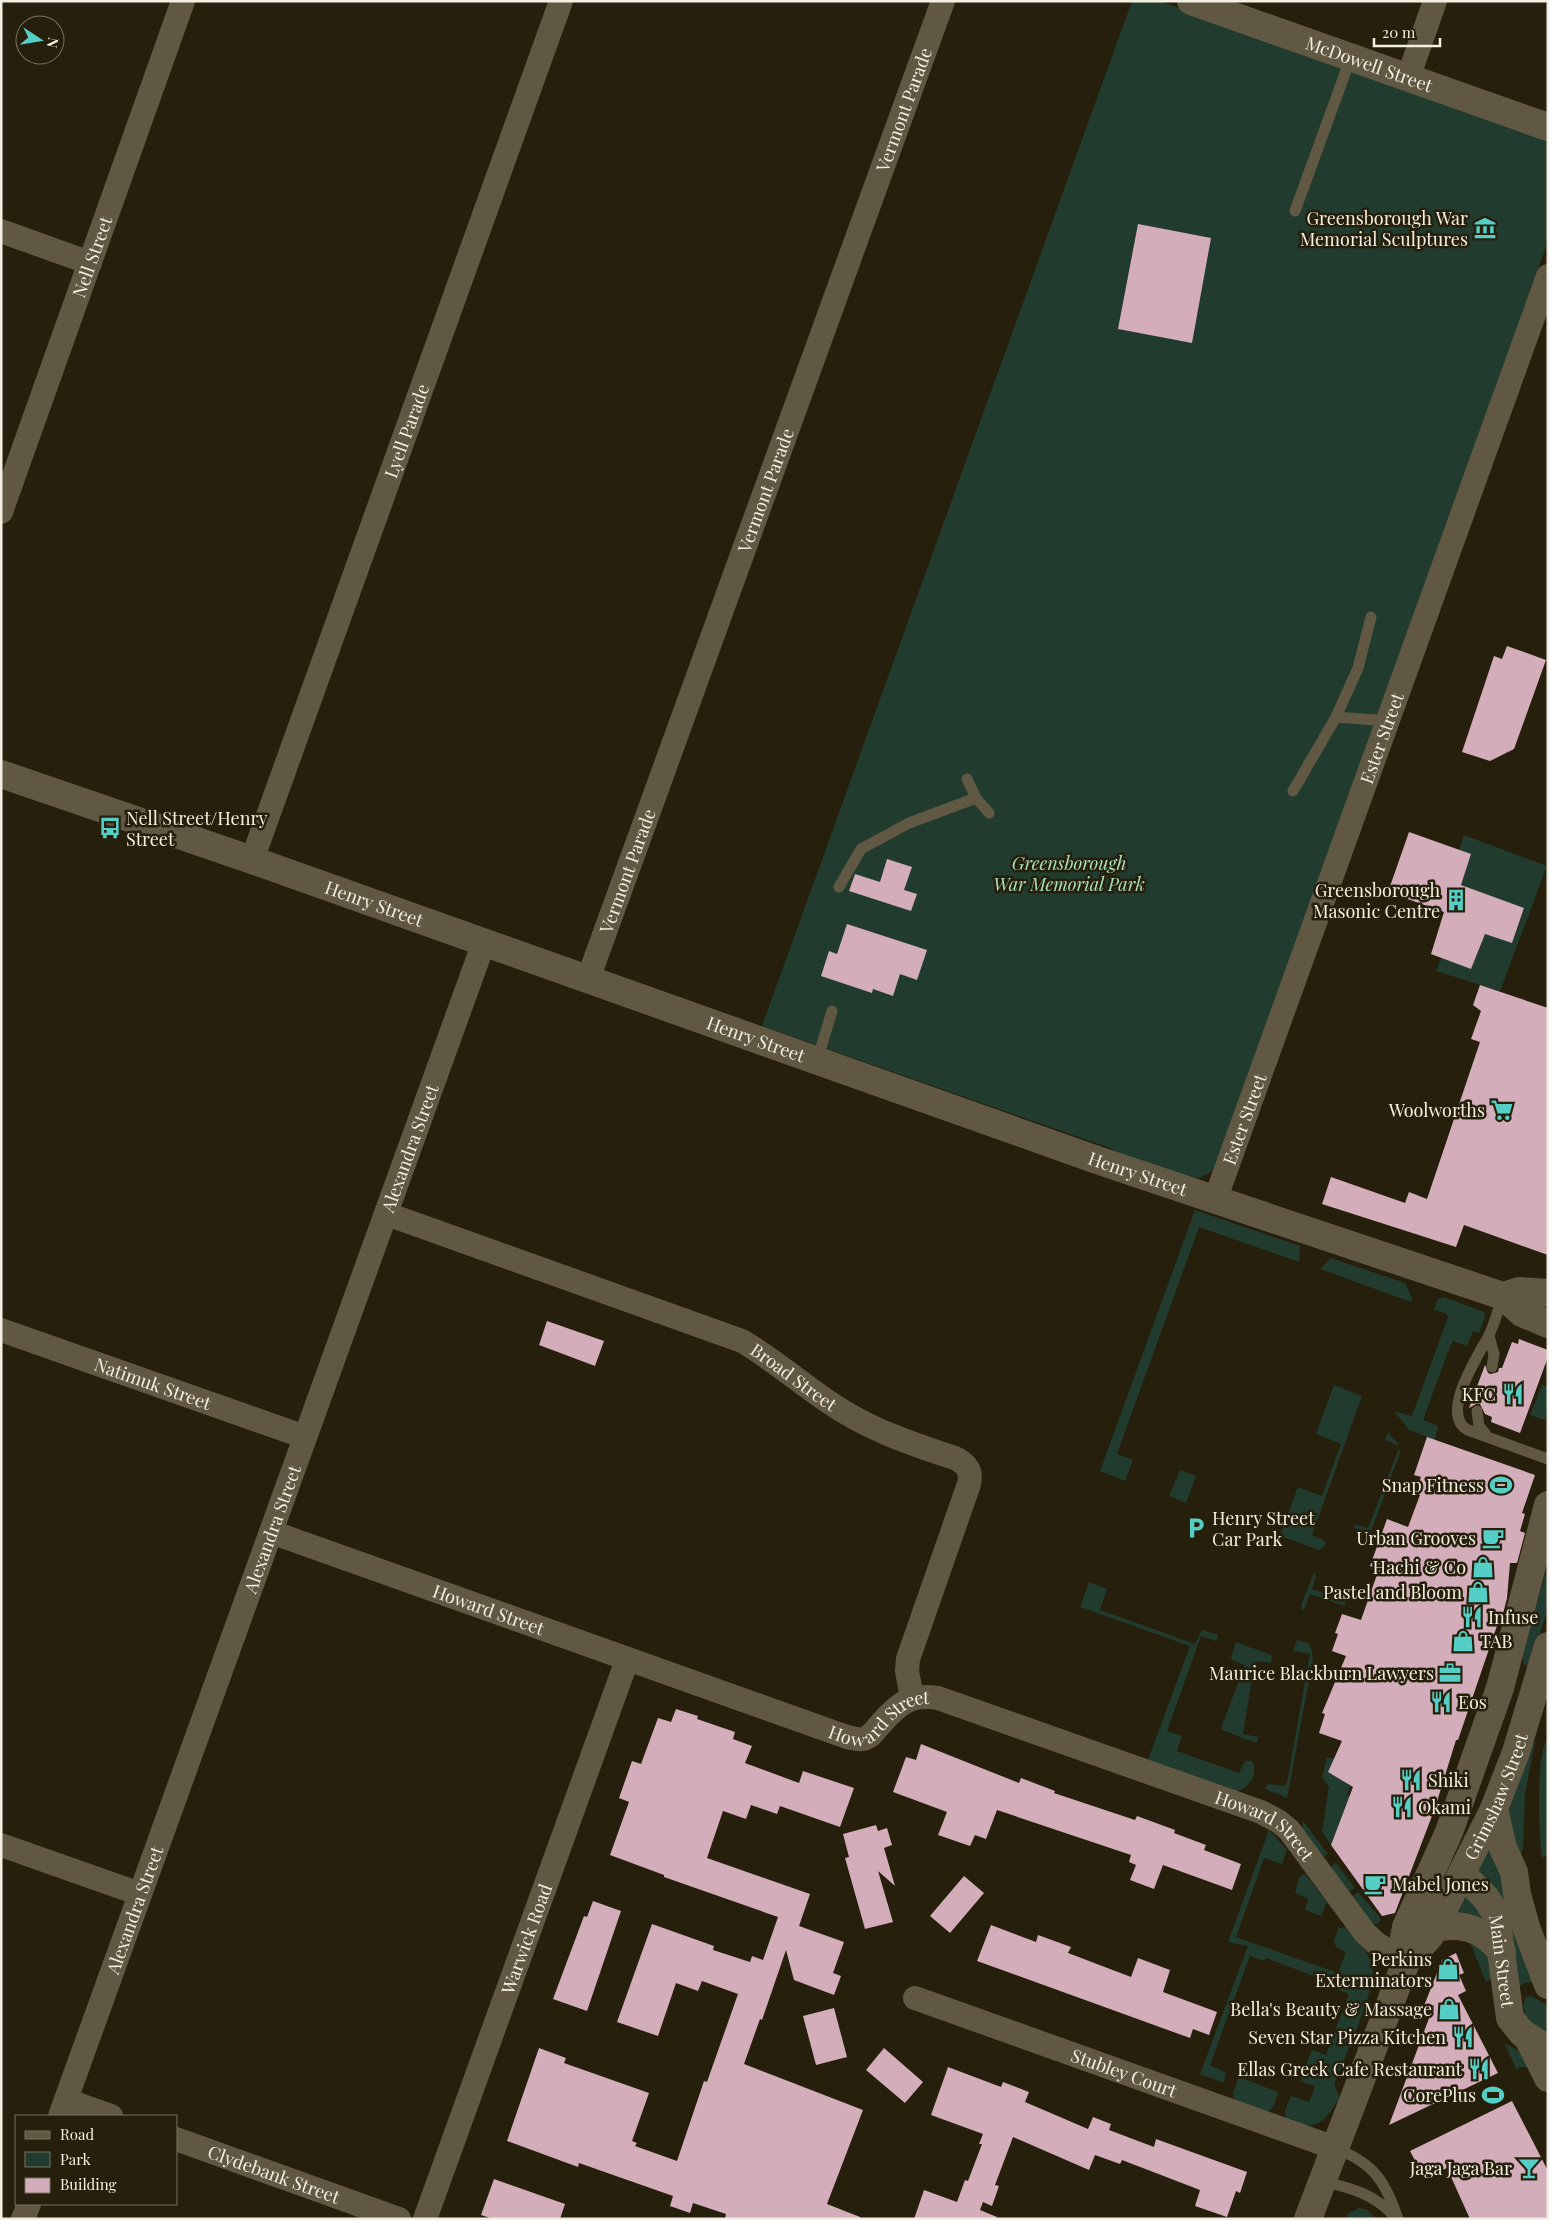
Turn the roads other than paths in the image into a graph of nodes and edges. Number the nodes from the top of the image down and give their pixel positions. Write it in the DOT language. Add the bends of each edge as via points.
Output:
graph roads {
  1 [pos="183,1"];
  2 [pos="562,1"];
  3 [pos="942,1"];
  4 [pos="1191,1"];
  5 [pos="1435,1"];
  6 [pos="1351,57"];
  7 [pos="1408,78"];
  8 [pos="1548,127"];
  9 [pos="1295,211"];
  10 [pos="1,231"];
  11 [pos="90,263"];
  12 [pos="1548,276"];
  13 [pos="1,512"];
  14 [pos="1371,617"];
  15 [pos="1336,717"];
  16 [pos="1388,720"];
  17 [pos="5,773"];
  18 [pos="967,779"];
  19 [pos="1293,791"];
  20 [pos="976,798"];
  21 [pos="989,813"];
  22 [pos="252,860"];
  23 [pos="839,887"];
  24 [pos="484,942"];
  25 [pos="588,979"];
  26 [pos="832,1011"];
  27 [pos="817,1061"];
  28 [pos="1215,1200"];
  29 [pos="386,1214"];
  30 [pos="1548,1293"];
  31 [pos="1503,1296"];
  32 [pos="1548,1324"];
  33 [pos="1,1330"];
  34 [pos="1489,1336"];
  35 [pos="1492,1367"];
  36 [pos="1477,1411"];
  37 [pos="305,1437"];
  38 [pos="1491,1439"];
  39 [pos="1548,1459"];
  40 [pos="1548,1506"];
  41 [pos="271,1532"];
  42 [pos="1548,1646"];
  43 [pos="627,1660"];
  44 [pos="1500,1688"];
  45 [pos="912,1698"];
  46 [pos="1540,1699"];
  47 [pos="1494,1809"];
  48 [pos="1,1845"];
  49 [pos="1440,1854"];
  50 [pos="1462,1874"];
  51 [pos="140,1894"];
  52 [pos="1434,1928"];
  53 [pos="1502,1952"];
  54 [pos="1406,1962"];
  55 [pos="1548,1985"];
  56 [pos="1548,1996"];
  57 [pos="915,1998"];
  58 [pos="1509,2014"];
  59 [pos="1538,2043"];
  60 [pos="1548,2078"];
  61 [pos="63,2108"];
  62 [pos="105,2115"];
  63 [pos="178,2140"];
  64 [pos="1335,2148"];
  65 [pos="1322,2181"];
  66 [pos="29,2205"];
  67 [pos="24,2219"];
  68 [pos="399,2219"];
  69 [pos="425,2219"];
  70 [pos="1308,2219"];
  71 [pos="1397,2219"];
  1 -- 11 [label="street, Nell Street"];
  2 -- 22 [label="street, Lyell Parade"];
  3 -- 25 [label="street, Vermont Parade"];
  4 -- 6 [label="street, McDowell Street"];
  5 -- 7 [label="street"];
  6 -- 7 [label="street, McDowell Street"];
  6 -- 9 [label="lane"];
  7 -- 8 [label="street, McDowell Street"];
  10 -- 11 [label="street"];
  11 -- 13 [label="street, Nell Street"];
  12 -- 16 [label="street, Ester Street"];
  14 -- 15 [label="lane" via="1358,668"];
  15 -- 16 [label="lane"];
  15 -- 19 [label="lane"];
  16 -- 28 [label="street, Ester Street"];
  17 -- 22 [label="street, Henry Street"];
  18 -- 20 [label="lane"];
  20 -- 21 [label="lane"];
  20 -- 23 [label="lane" via="910,823 861,849"];
  22 -- 24 [label="street, Henry Street"];
  24 -- 25 [label="street, Henry Street"];
  24 -- 29 [label="street, Alexandra Street"];
  25 -- 27 [label="street, Henry Street"];
  26 -- 27 [label="lane"];
  27 -- 28 [label="street, Henry Street"];
  28 -- 31 [label="street, Henry Street"];
  29 -- 37 [label="street, Alexandra Street"];
  29 -- 45 [label="street, Broad Street" via="742,1341 856,1419 957,1459 967,1466 971,1478 908,1659"];
  30 -- 31 [label="street, Henry Street" via="1519,1291"];
  31 -- 32 [label="street, Henry Street" via="1522,1313"];
  31 -- 34 [label="lane"];
  33 -- 37 [label="street, Natimuk Street"];
  34 -- 35 [label="lane" via="1494,1354"];
  34 -- 38 [label="lane" via="1474,1360 1456,1414 1464,1428"];
  36 -- 38 [label="lane" via="1480,1426"];
  37 -- 41 [label="street, Alexandra Street"];
  38 -- 39 [label="lane"];
  40 -- 44 [label="street, Grimshaw Street"];
  41 -- 43 [label="street, Howard Street"];
  41 -- 51 [label="street, Alexandra Street"];
  42 -- 46 [label="street, Grimshaw Street"];
  43 -- 45 [label="street, Howard Street" via="856,1739 870,1736 894,1709"];
  43 -- 69 [label="street, Warwick Road"];
  44 -- 46 [label="street"];
  44 -- 49 [label="street, Grimshaw Street"];
  45 -- 54 [label="street, Howard Street" via="938,1698 1275,1818 1288,1830 1365,1933"];
  46 -- 47 [label="street, Grimshaw Street"];
  47 -- 50 [label="street, Grimshaw Street"];
  47 -- 55 [label="street, Main Street" via="1514,1872 1526,1927"];
  48 -- 51 [label="street"];
  49 -- 50 [label="street, Main Street"];
  49 -- 54 [label="street, Grimshaw Street" via="1406,1927 1403,1942"];
  50 -- 52 [label="street, Grimshaw Street"];
  50 -- 53 [label="street, Main Street" via="1492,1906"];
  51 -- 61 [label="street, Alexandra Street"];
  52 -- 53 [label="street" via="1457,1925 1473,1928 1488,1937"];
  52 -- 54 [label="street, Grimshaw Street" via="1425,1944"];
  53 -- 58 [label="street, Main Street"];
  54 -- 64 [label="street, Grimshaw Street"];
  56 -- 58 [label="street" via="1536,1989 1527,1989 1515,2000"];
  57 -- 64 [label="street, Stubley Court"];
  58 -- 59 [label="street, Main Street" via="1515,2026"];
  59 -- 60 [label="street, Main Street"];
  61 -- 62 [label="street"];
  63 -- 68 [label="street, Clydebank Street"];
  64 -- 65 [label="street, Grimshaw Street"];
  64 -- 71 [label="lane" via="1362,2161 1374,2171"];
  65 -- 70 [label="street, Grimshaw Street"];
  65 -- 71 [label="lane" via="1369,2195"];
  66 -- 67 [label="street"];
}
